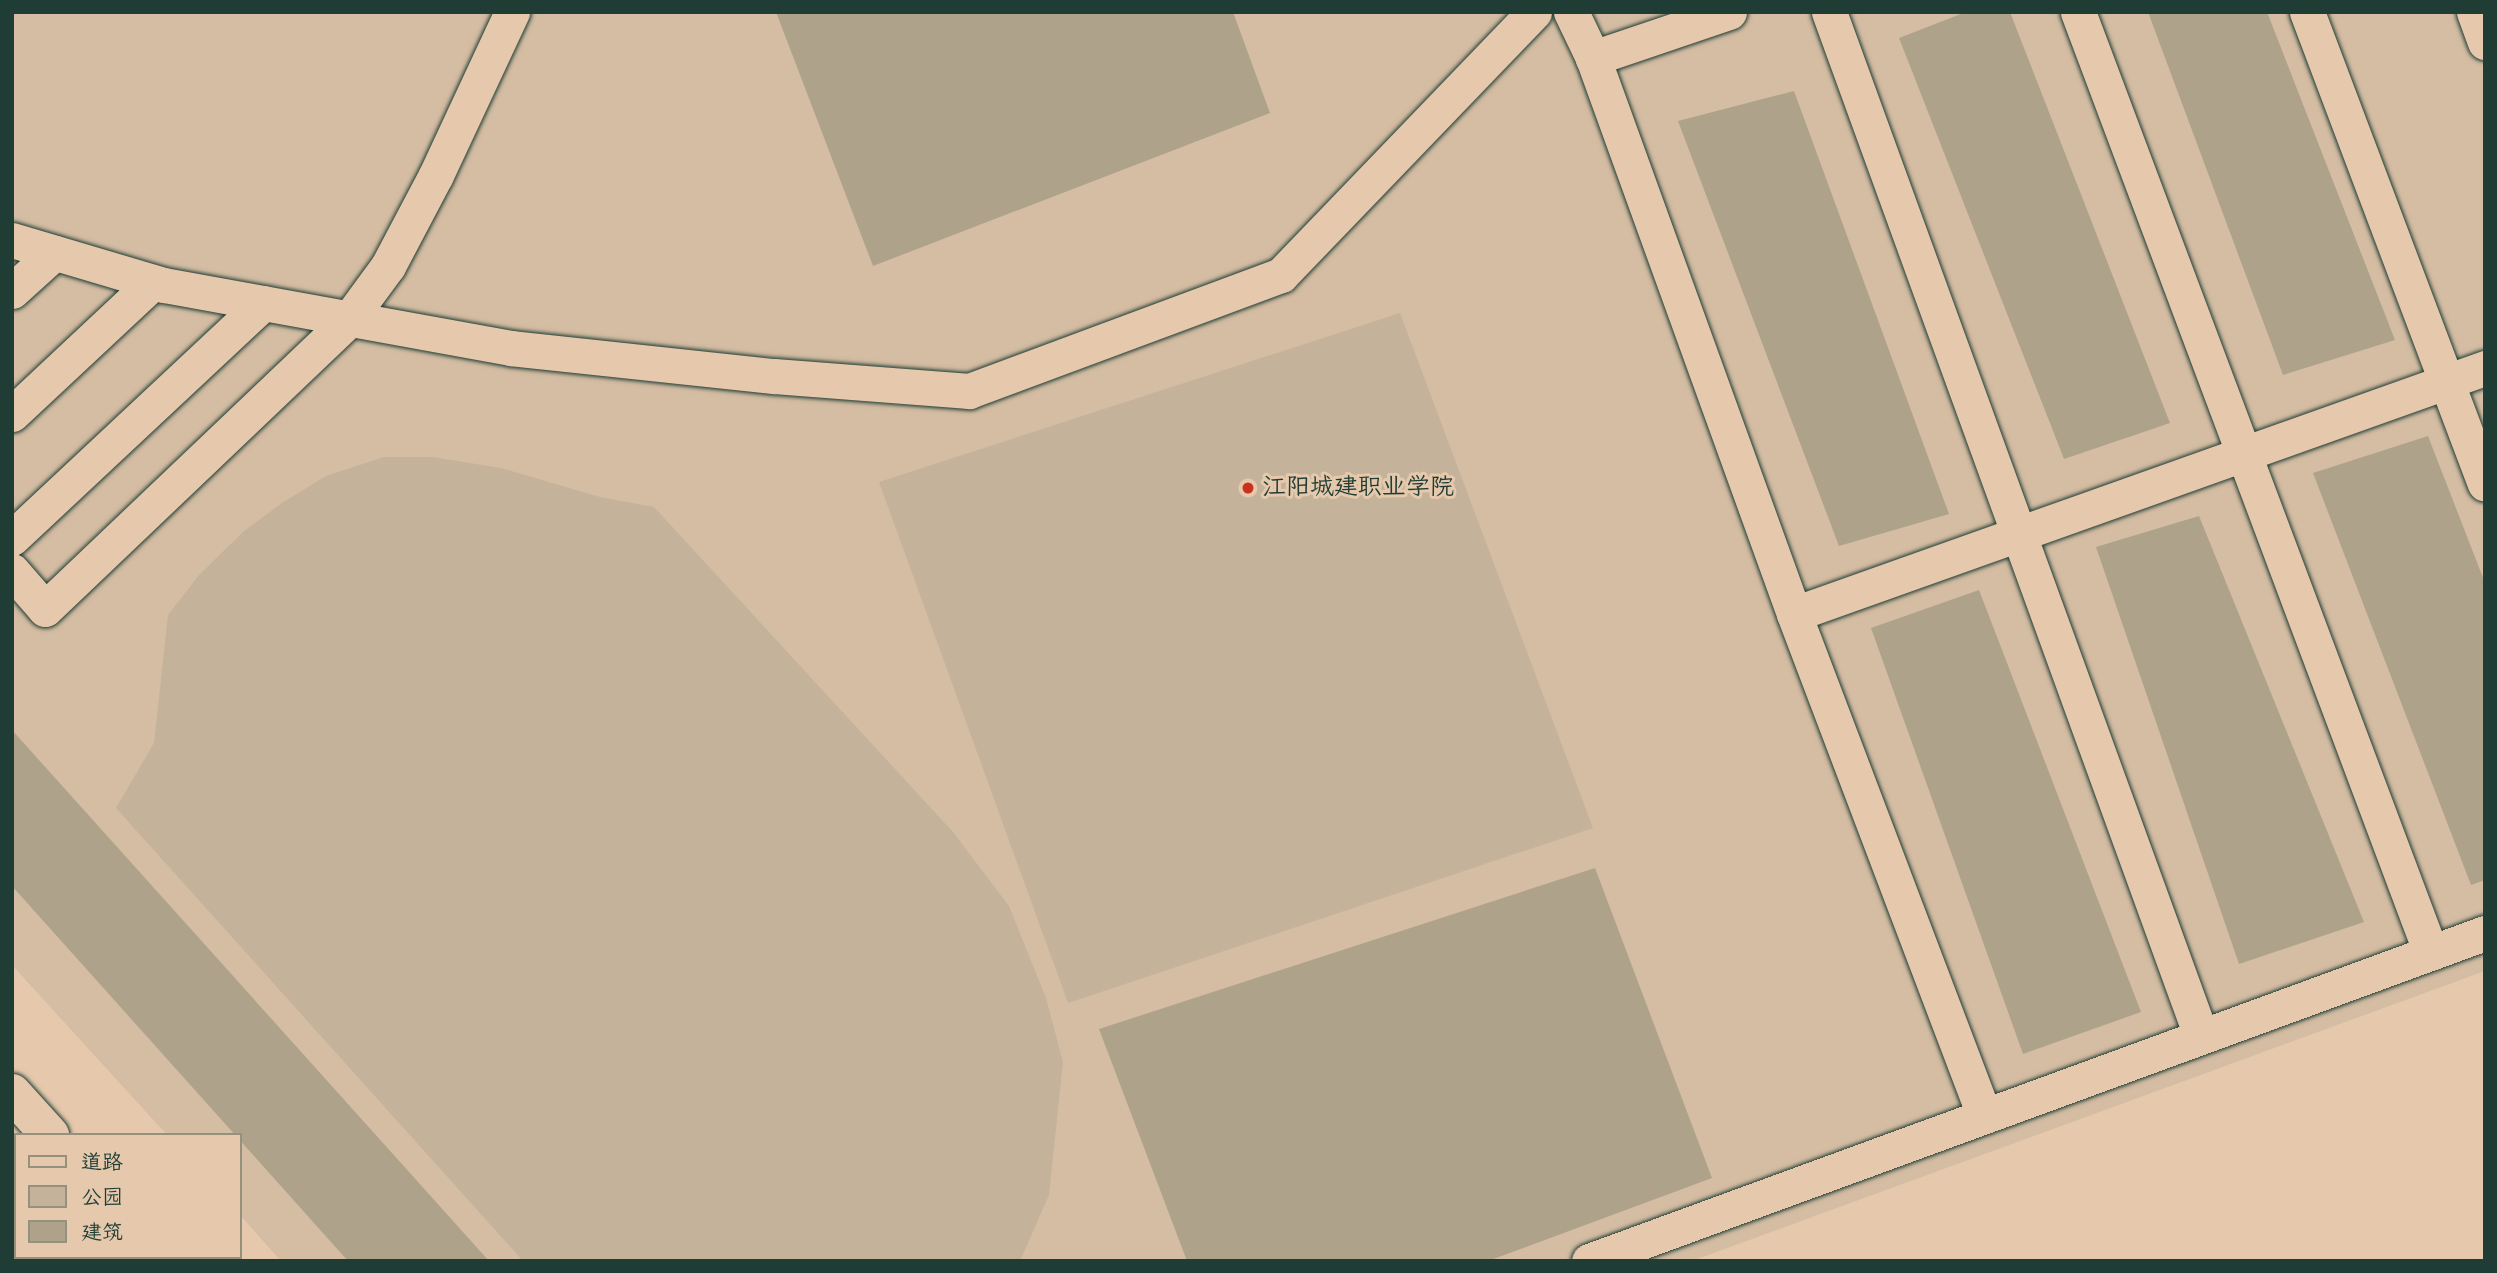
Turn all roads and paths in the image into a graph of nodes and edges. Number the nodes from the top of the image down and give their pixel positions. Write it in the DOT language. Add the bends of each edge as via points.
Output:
graph roads {
  1 [pos="512,12"];
  2 [pos="1534,12"];
  3 [pos="1571,12"];
  4 [pos="1729,12"];
  5 [pos="1829,12"];
  6 [pos="2078,12"];
  7 [pos="2307,12"];
  8 [pos="2474,12"];
  9 [pos="2485,43"];
  10 [pos="1593,58"];
  11 [pos="12,240"];
  12 [pos="54,253"];
  13 [pos="153,282"];
  14 [pos="12,291"];
  15 [pos="263,303"];
  16 [pos="349,318"];
  17 [pos="2485,368"];
  18 [pos="2446,382"];
  19 [pos="12,414"];
  20 [pos="2244,454"];
  21 [pos="2485,484"];
  22 [pos="2019,534"];
  23 [pos="12,538"];
  24 [pos="12,571"];
  25 [pos="1794,614"];
  26 [pos="2485,933"];
  27 [pos="2431,953"];
  28 [pos="2201,1036"];
  29 [pos="12,1093"];
  30 [pos="1984,1115"];
  31 [pos="48,1133"];
  32 [pos="1589,1261"];
  1 -- 16 [label="street" via="424,198 388,265"];
  2 -- 16 [label="street" via="1281,275 969,391 510,348"];
  3 -- 10 [label="street"];
  4 -- 10 [label="street"];
  5 -- 22 [label="street"];
  6 -- 20 [label="street"];
  7 -- 18 [label="street"];
  8 -- 9 [label="street"];
  10 -- 25 [label="street"];
  11 -- 12 [label="street"];
  12 -- 13 [label="street"];
  12 -- 14 [label="street"];
  13 -- 15 [label="street"];
  13 -- 19 [label="street"];
  15 -- 16 [label="street"];
  15 -- 23 [label="street"];
  16 -- 24 [label="street" via="45,609"];
  17 -- 18 [label="street"];
  18 -- 20 [label="street"];
  18 -- 21 [label="street"];
  20 -- 22 [label="street"];
  20 -- 27 [label="street"];
  22 -- 25 [label="street"];
  22 -- 28 [label="street"];
  25 -- 30 [label="street"];
  26 -- 27 [label="street"];
  27 -- 28 [label="street"];
  28 -- 30 [label="street"];
  29 -- 31 [label="main road"];
  30 -- 32 [label="street"];
}
